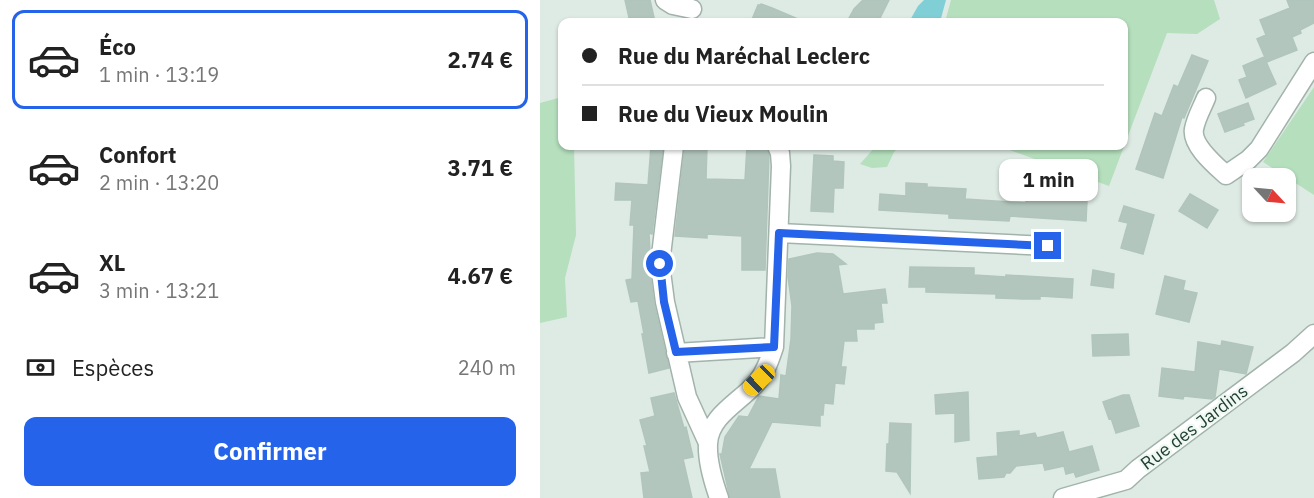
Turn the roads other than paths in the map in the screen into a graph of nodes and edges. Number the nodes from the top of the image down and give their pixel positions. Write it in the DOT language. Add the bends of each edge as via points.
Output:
graph roads {
  1 [pos="665,0"];
  2 [pos="693,11"];
  3 [pos="1314,62"];
  4 [pos="1206,98"];
  5 [pos="674,150"];
  6 [pos="779,150"];
  7 [pos="779,233"];
  8 [pos="1048,246"];
  9 [pos="1314,334"];
  10 [pos="774,347"];
  11 [pos="676,352"];
  12 [pos="708,443"];
  13 [pos="719,498"];
  14 [pos="1063,498"];
  1 -- 2 [label="street"];
  3 -- 4 [label="street" via="1259,149 1226,175 1195,138 1194,128"];
  5 -- 11 [label="street" via="660,264"];
  6 -- 7 [label="street" via="782,166"];
  7 -- 8 [label="street"];
  7 -- 10 [label="street"];
  9 -- 14 [label="street, Rue des Jardins" via="1126,480"];
  10 -- 11 [label="street"];
  10 -- 12 [label="street" via="759,380 717,420"];
  11 -- 12 [label="street" via="687,397"];
  12 -- 13 [label="street"];
}
